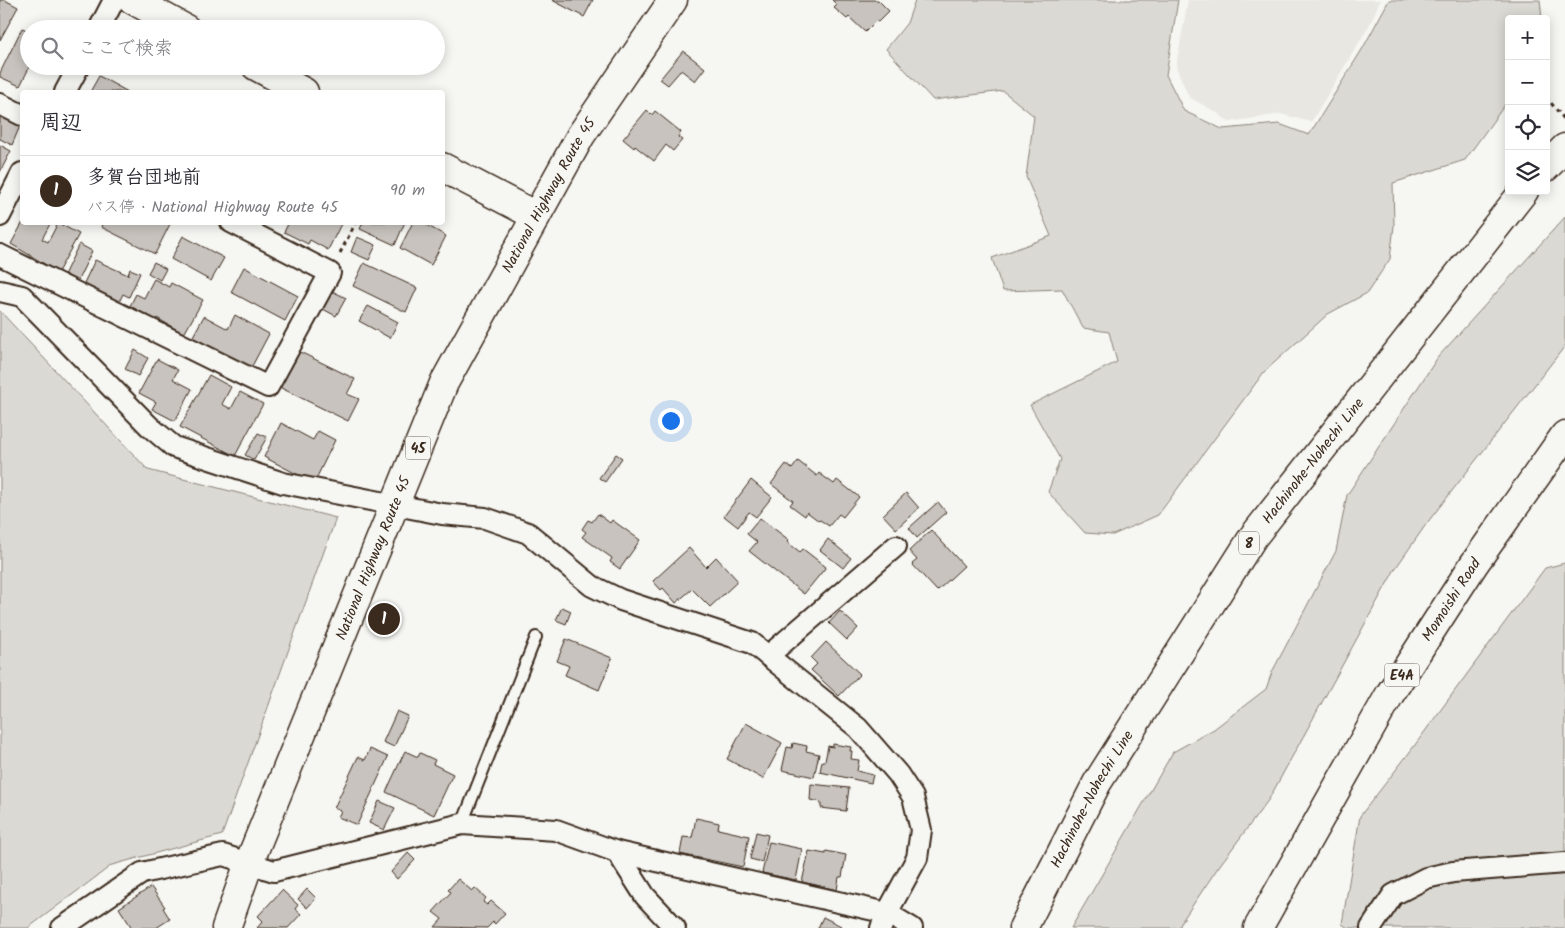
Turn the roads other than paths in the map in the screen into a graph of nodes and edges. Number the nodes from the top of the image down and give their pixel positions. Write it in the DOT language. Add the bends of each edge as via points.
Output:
graph roads {
  1 [pos="114,0"];
  2 [pos="133,0"];
  3 [pos="673,0"];
  4 [pos="104,20"];
  5 [pos="170,20"];
  6 [pos="74,75"];
  7 [pos="273,75"];
  8 [pos="66,90"];
  9 [pos="300,90"];
  10 [pos="0,104"];
  11 [pos="20,114"];
  12 [pos="1565,148"];
  13 [pos="1550,163"];
  14 [pos="445,169"];
  15 [pos="20,177"];
  16 [pos="1521,195"];
  17 [pos="0,216"];
  18 [pos="536,216"];
  19 [pos="237,225"];
  20 [pos="0,255"];
  21 [pos="0,291"];
  22 [pos="1565,435"];
  23 [pos="395,504"];
  24 [pos="896,546"];
  25 [pos="536,637"];
  26 [pos="768,656"];
  27 [pos="462,824"];
  28 [pos="617,852"];
  29 [pos="249,863"];
  30 [pos="1565,863"];
  31 [pos="894,922"];
  32 [pos="62,928"];
  33 [pos="226,928"];
  34 [pos="674,928"];
  35 [pos="1023,928"];
  36 [pos="1258,928"];
  37 [pos="1371,928"];
  1 -- 4 [label="street"];
  2 -- 5 [label="main road"];
  3 -- 18 [label="main road, National Highway Route 45 / 45" via="581,135"];
  6 -- 8 [label="street"];
  7 -- 9 [label="main road"];
  10 -- 11 [label="street"];
  12 -- 13 [label="main road"];
  14 -- 18 [label="main road"];
  15 -- 17 [label="street"];
  16 -- 35 [label="main road, Hachinohe-Nohechi Line / 8" via="1253,537 1097,783"];
  18 -- 23 [label="main road, National Highway Route 45 / 45" via="444,383"];
  19 -- 20 [label="street" via="330,273 268,387"];
  21 -- 23 [label="street" via="22,296 149,426 174,447 283,483"];
  22 -- 36 [label="main road, Momoishi Road / E4A" via="1474,564 1390,694"];
  23 -- 26 [label="street" via="442,514 485,518 528,533 592,586 620,600 752,643"];
  23 -- 29 [label="main road, National Highway Route 45 / 45"];
  24 -- 26 [label="street"];
  25 -- 27 [label="lane"];
  26 -- 31 [label="street" via="858,728 898,774 913,797 921,830 917,858"];
  27 -- 28 [label="street" via="556,830"];
  27 -- 29 [label="street" via="274,871"];
  28 -- 31 [label="street"];
  28 -- 34 [label="street" via="645,896"];
  29 -- 32 [label="street" via="223,855 142,873"];
  29 -- 33 [label="main road, National Highway Route 45 / 45"];
  30 -- 37 [label="street" via="1453,872 1426,878 1393,895"];
}
